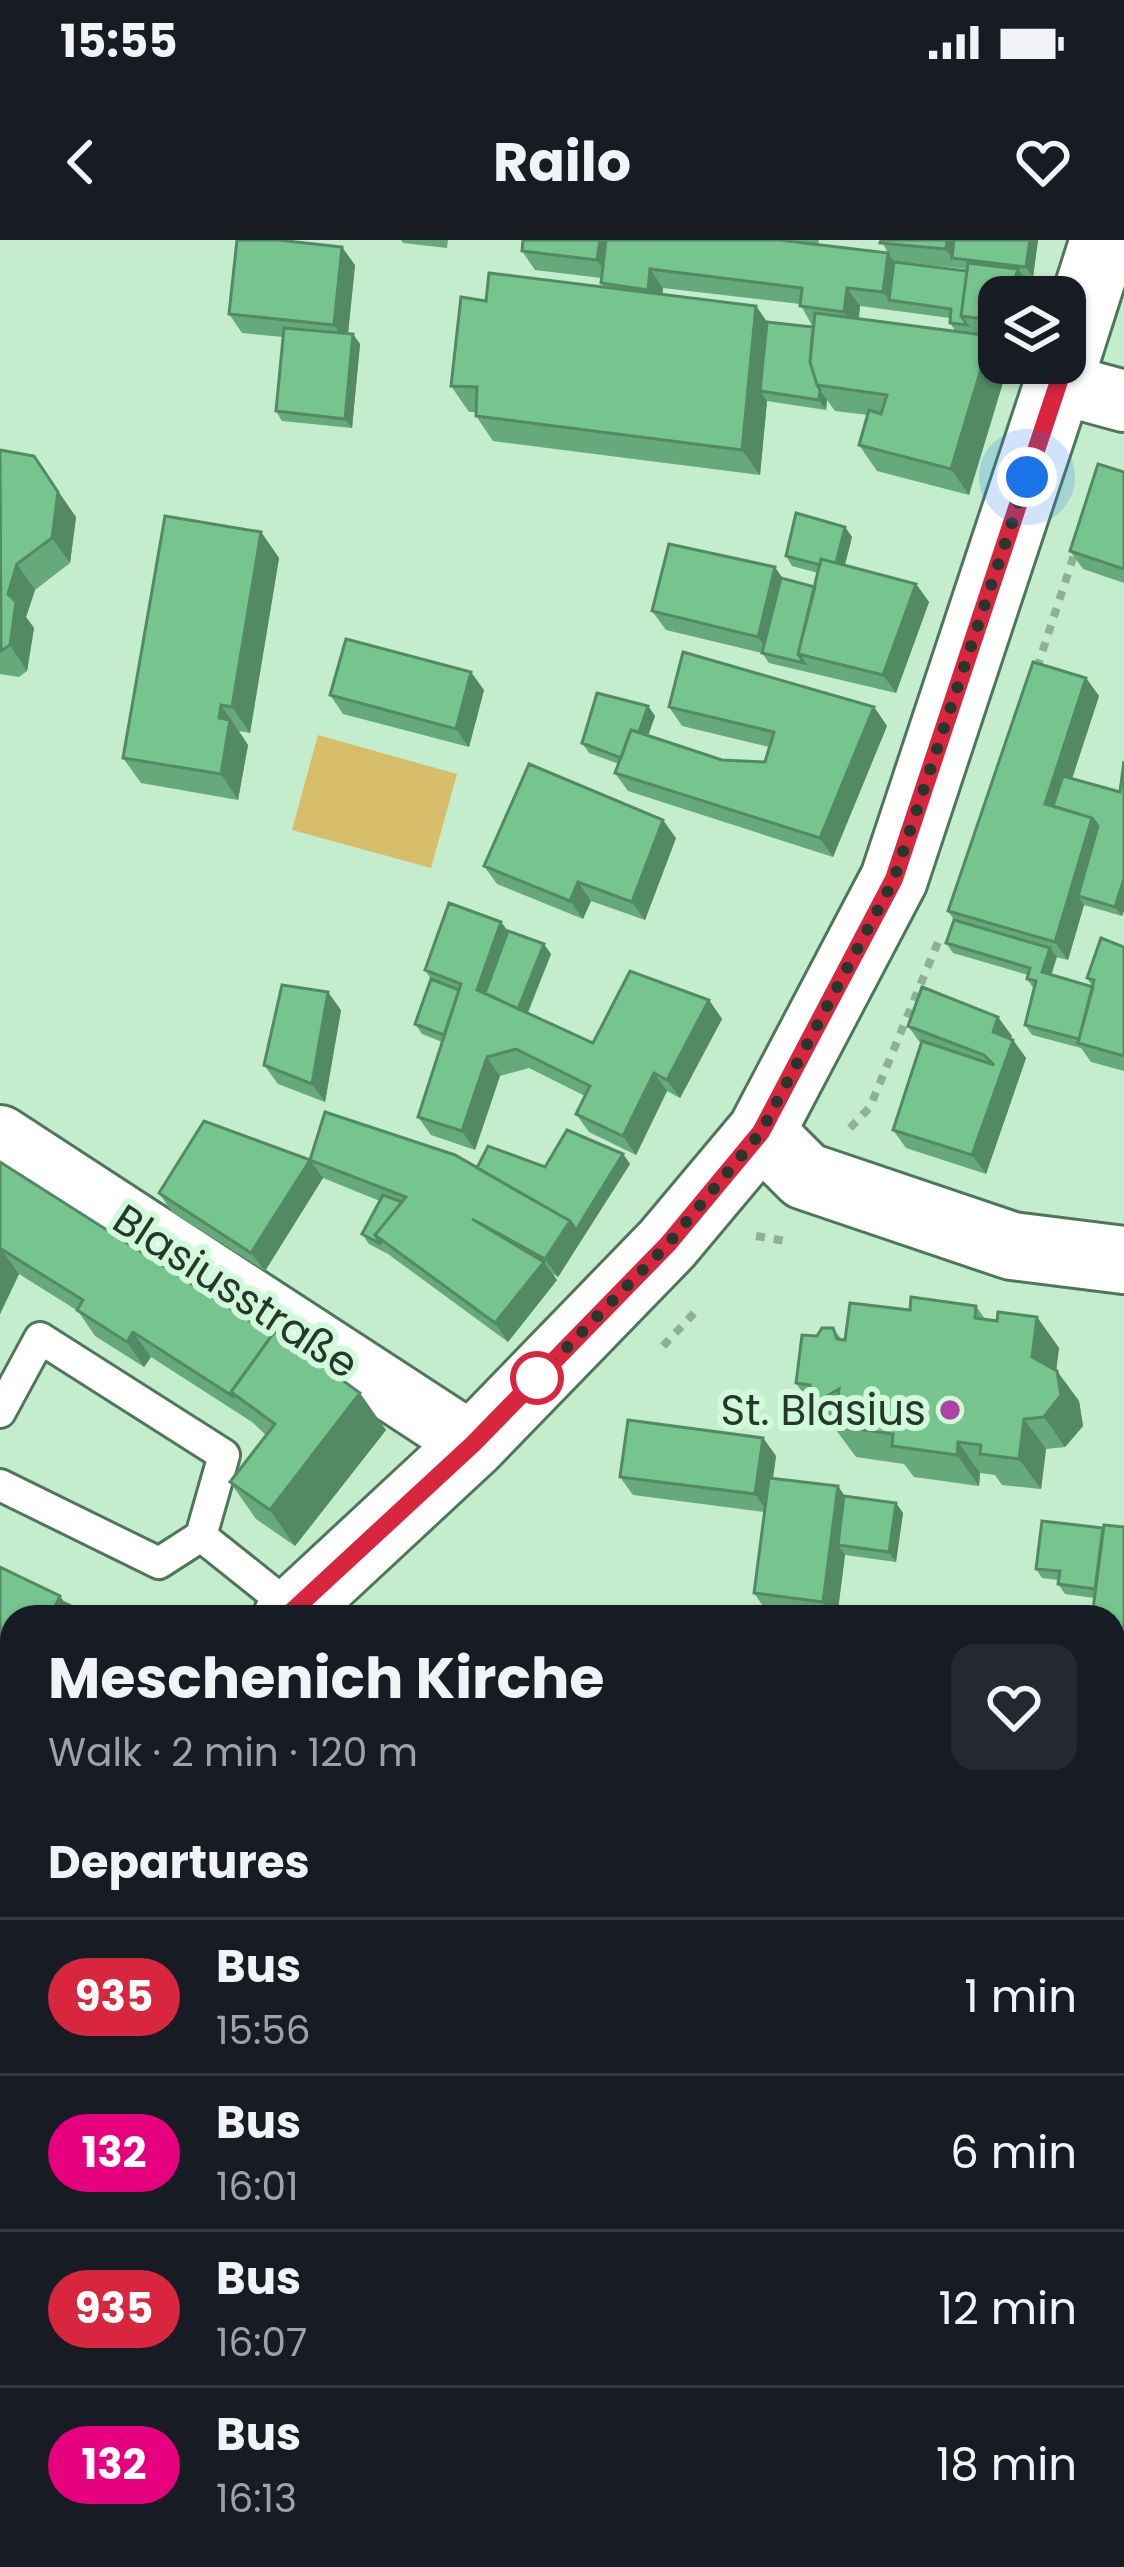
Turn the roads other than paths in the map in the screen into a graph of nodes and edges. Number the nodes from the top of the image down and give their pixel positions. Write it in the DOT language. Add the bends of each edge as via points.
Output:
graph roads {
  1 [pos="1104,240"];
  2 [pos="1086,295"];
  3 [pos="1086,381"];
  4 [pos="1057,384"];
  5 [pos="1124,400"];
  6 [pos="761,1132"];
  7 [pos="0,1136"];
  8 [pos="1124,1260"];
  9 [pos="0,1412"];
  10 [pos="473,1444"];
  11 [pos="0,1485"];
  12 [pos="201,1536"];
  13 [pos="281,1605"];
  14 [pos="305,1605"];
  1 -- 2 [label="street"];
  3 -- 5 [label="street"];
  4 -- 6 [label="street" via="894,879"];
  6 -- 8 [label="street" via="806,1175 1012,1246"];
  6 -- 10 [label="street" via="668,1244"];
  7 -- 10 [label="street, Blasiusstraße"];
  9 -- 12 [label="lane" via="40,1338 224,1455"];
  10 -- 14 [label="street"];
  11 -- 12 [label="lane" via="159,1563"];
  12 -- 13 [label="lane"];
}
